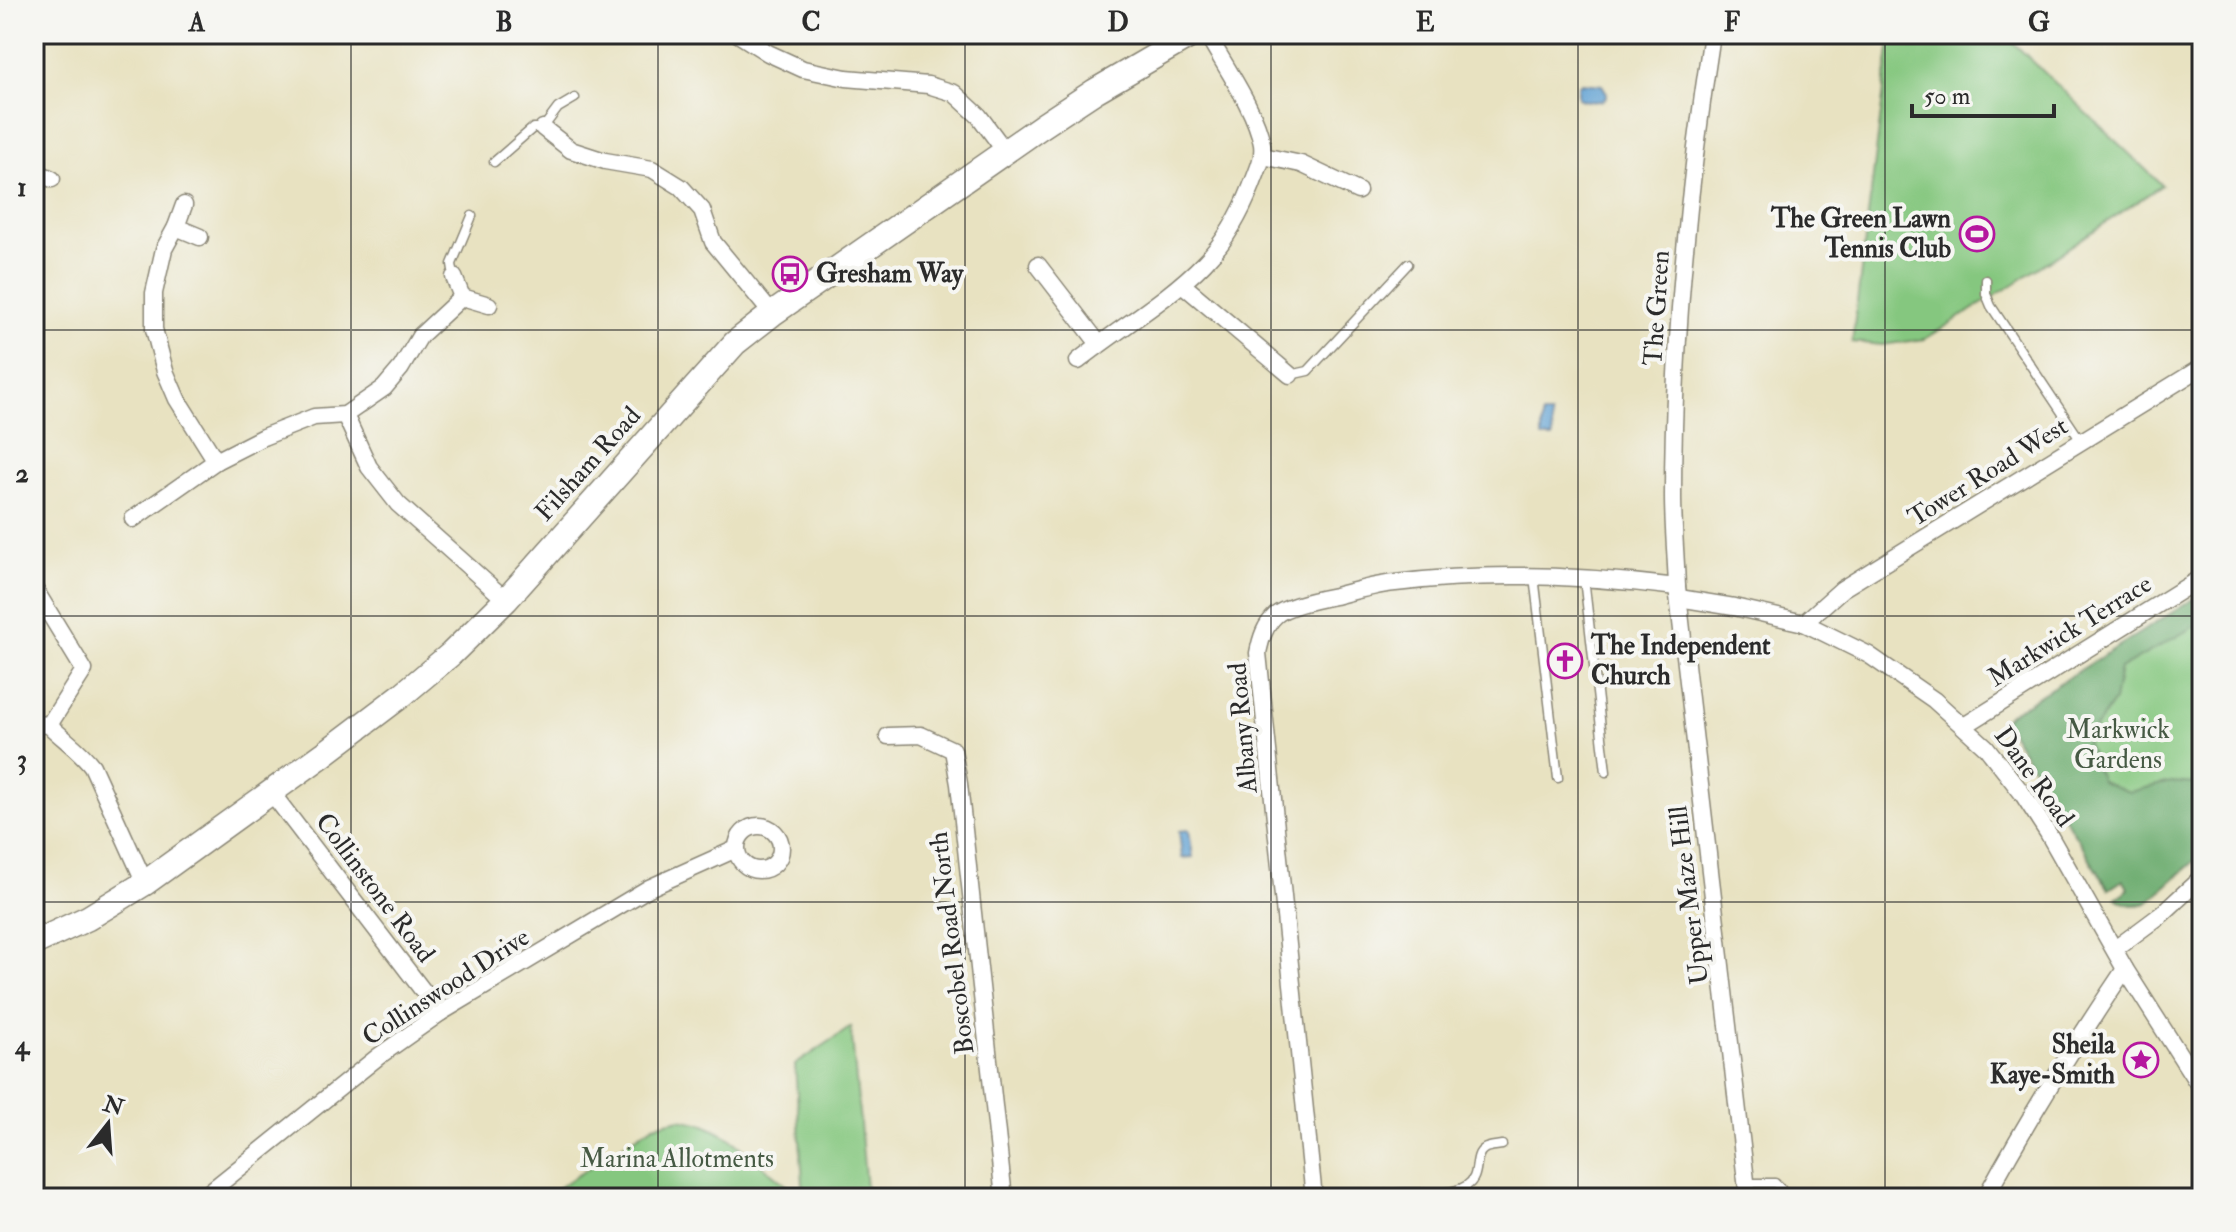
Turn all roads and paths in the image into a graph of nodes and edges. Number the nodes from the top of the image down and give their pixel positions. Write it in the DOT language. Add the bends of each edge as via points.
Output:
graph roads {
  1 [pos="738,34"];
  2 [pos="1193,34"];
  3 [pos="1207,34"];
  4 [pos="1712,34"];
  5 [pos="575,98"];
  6 [pos="543,128"];
  7 [pos="1005,151"];
  8 [pos="1263,156"];
  9 [pos="494,162"];
  10 [pos="34,171"];
  11 [pos="52,179"];
  12 [pos="1358,191"];
  13 [pos="184,205"];
  14 [pos="472,216"];
  15 [pos="176,227"];
  16 [pos="200,237"];
  17 [pos="1408,264"];
  18 [pos="1038,265"];
  19 [pos="454,277"];
  20 [pos="1986,280"];
  21 [pos="1182,284"];
  22 [pos="462,297"];
  23 [pos="489,305"];
  24 [pos="772,314"];
  25 [pos="1099,344"];
  26 [pos="1078,361"];
  27 [pos="2202,367"];
  28 [pos="1290,375"];
  29 [pos="345,415"];
  30 [pos="2081,442"];
  31 [pos="216,461"];
  32 [pos="133,519"];
  33 [pos="1534,575"];
  34 [pos="2202,577"];
  35 [pos="1584,578"];
  36 [pos="34,588"];
  37 [pos="1678,593"];
  38 [pos="506,600"];
  39 [pos="1804,623"];
  40 [pos="42,724"];
  41 [pos="1964,726"];
  42 [pos="888,736"];
  43 [pos="1606,772"];
  44 [pos="1558,778"];
  45 [pos="271,792"];
  46 [pos="736,849"];
  47 [pos="2202,877"];
  48 [pos="145,883"];
  49 [pos="34,943"];
  50 [pos="2115,949"];
  51 [pos="2125,969"];
  52 [pos="440,1013"];
  53 [pos="2202,1090"];
  54 [pos="1502,1145"];
  55 [pos="1747,1191"];
  56 [pos="202,1198"];
  57 [pos="1004,1198"];
  58 [pos="1314,1198"];
  59 [pos="1347,1198"];
  60 [pos="1786,1198"];
  61 [pos="1985,1198"];
  1 -- 7 [label="street" via="803,69 954,93"];
  2 -- 7 [label="street, Filsham Road"];
  3 -- 8 [label="street" via="1255,122"];
  4 -- 37 [label="street, The Green" via="1683,263 1673,499"];
  5 -- 6 [label="lane" via="558,108"];
  6 -- 9 [label="lane" via="533,128"];
  6 -- 24 [label="street" via="571,150 652,169 681,187 702,210 713,242"];
  7 -- 24 [label="street, Filsham Road"];
  8 -- 12 [label="street" via="1301,164"];
  8 -- 21 [label="street" via="1234,224"];
  10 -- 11 [label="street"];
  13 -- 15 [label="street"];
  14 -- 19 [label="lane" via="452,264"];
  15 -- 16 [label="street"];
  15 -- 31 [label="street" via="164,249 154,293 154,329 177,399"];
  17 -- 28 [label="lane" via="1308,371"];
  18 -- 25 [label="street"];
  19 -- 22 [label="street"];
  20 -- 30 [label="lane" via="1991,306"];
  21 -- 25 [label="street"];
  21 -- 28 [label="street"];
  22 -- 23 [label="street"];
  22 -- 29 [label="street" via="420,336 384,388"];
  24 -- 38 [label="street, Filsham Road" via="735,343"];
  25 -- 26 [label="street"];
  27 -- 30 [label="street, Tower Road West"];
  29 -- 31 [label="street" via="314,417"];
  29 -- 38 [label="street" via="369,467 398,504"];
  30 -- 39 [label="street, Tower Road West" via="1842,589"];
  31 -- 32 [label="street" via="155,512"];
  33 -- 35 [label="street, Albany Road"];
  33 -- 44 [label="lane"];
  33 -- 58 [label="street, Albany Road" via="1392,583 1319,599 1278,613 1261,637 1258,653"];
  34 -- 41 [label="street, Markwick Terrace"];
  35 -- 37 [label="street, Albany Road"];
  35 -- 43 [label="lane"];
  36 -- 40 [label="street" via="84,670"];
  37 -- 39 [label="street, Dane Road"];
  37 -- 55 [label="street, Upper Maze Hill"];
  38 -- 45 [label="street, Filsham Road" via="402,695"];
  39 -- 41 [label="street, Dane Road" via="1869,655"];
  40 -- 48 [label="street" via="92,766"];
  41 -- 50 [label="street, Dane Road" via="2022,793"];
  42 -- 57 [label="street, Boscobel Road North" via="921,735 953,750"];
  45 -- 48 [label="street, Filsham Road"];
  45 -- 52 [label="street, Collinstone Road"];
  46 -- 52 [label="street, Collinswood Drive" via="649,888"];
  47 -- 50 [label="street"];
  48 -- 49 [label="street, Filsham Road"];
  50 -- 51 [label="street, Dane Road"];
  51 -- 53 [label="street, Dane Road"];
  51 -- 61 [label="street" via="2020,1133"];
  52 -- 56 [label="street, Collinswood Drive"];
  54 -- 59 [label="lane" via="1485,1147 1475,1177 1456,1190"];
  55 -- 60 [label="lane" via="1775,1183"];
}
